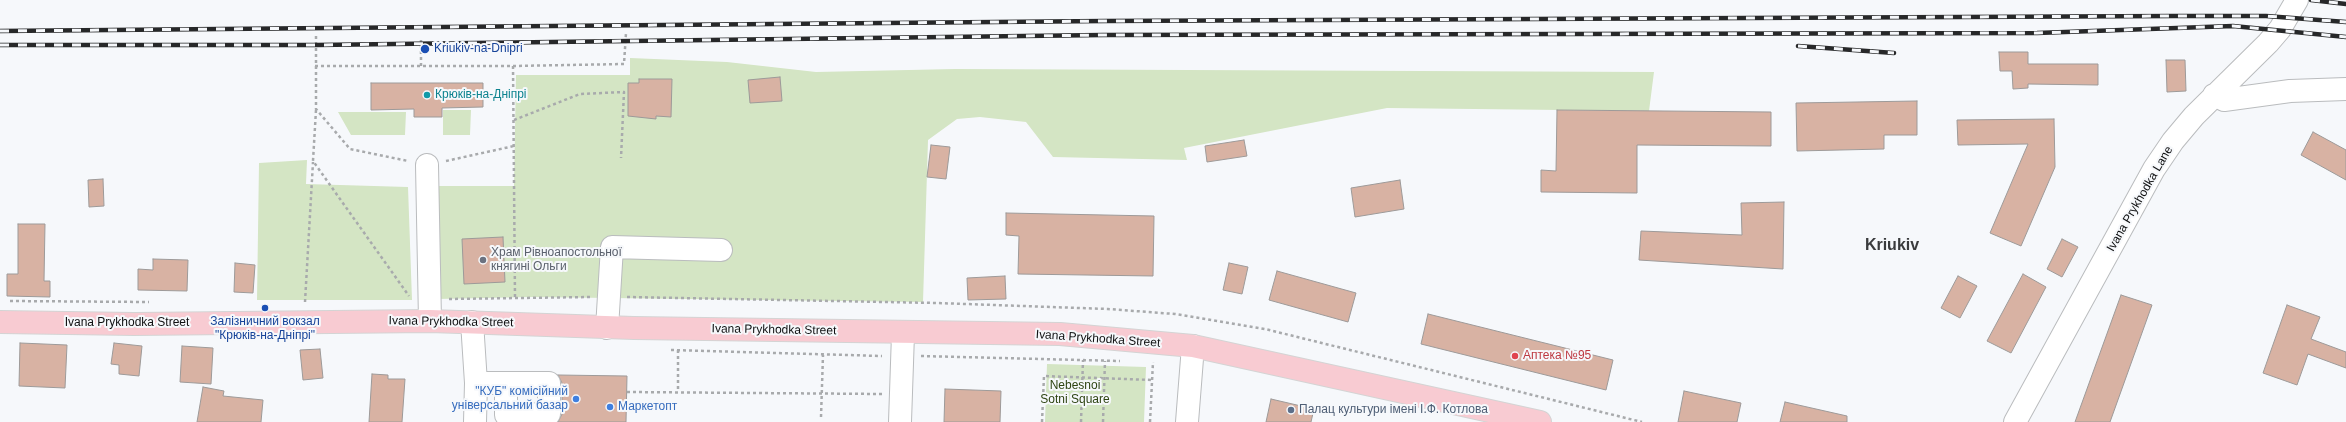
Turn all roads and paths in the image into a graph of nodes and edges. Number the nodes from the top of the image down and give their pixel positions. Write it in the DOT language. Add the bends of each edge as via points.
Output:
graph roads {
  1 [pos="2297,0"];
  2 [pos="626,33"];
  3 [pos="316,36"];
  4 [pos="422,40"];
  5 [pos="316,66"];
  6 [pos="421,66"];
  7 [pos="514,66"];
  8 [pos="2346,89"];
  9 [pos="2214,95"];
  10 [pos="316,109"];
  11 [pos="514,120"];
  12 [pos="514,146"];
  13 [pos="621,158"];
  14 [pos="313,161"];
  15 [pos="427,165"];
  16 [pos="721,250"];
  17 [pos="514,298"];
  18 [pos="412,300"];
  19 [pos="305,302"];
  20 [pos="430,321"];
  21 [pos="0,322"];
  22 [pos="472,322"];
  23 [pos="607,328"];
  24 [pos="902,334"];
  25 [pos="1193,346"];
  26 [pos="670,350"];
  27 [pos="678,350"];
  28 [pos="823,355"];
  29 [pos="901,356"];
  30 [pos="1083,360"];
  31 [pos="1105,360"];
  32 [pos="1128,361"];
  33 [pos="1160,363"];
  34 [pos="1082,377"];
  35 [pos="1104,378"];
  36 [pos="1152,380"];
  37 [pos="476,383"];
  38 [pos="506,384"];
  39 [pos="627,392"];
  40 [pos="678,392"];
  41 [pos="822,394"];
  42 [pos="900,394"];
  43 [pos="821,417"];
  44 [pos="475,422"];
  45 [pos="900,422"];
  46 [pos="1042,422"];
  47 [pos="1080,422"];
  48 [pos="1103,422"];
  49 [pos="1150,422"];
  50 [pos="1187,422"];
  51 [pos="1540,422"];
  52 [pos="2015,422"];
  1 -- 9 [label="street, Ivana Prykhodka Lane" via="2280,29 2249,64"];
  2 -- 7 [label="path" via="624,64"];
  3 -- 5 [label="path"];
  4 -- 6 [label="path"];
  5 -- 6 [label="path"];
  5 -- 10 [label="path"];
  6 -- 7 [label="path"];
  7 -- 11 [label="path"];
  8 -- 9 [label="street" via="2290,91 2224,100"];
  9 -- 52 [label="street, Ivana Prykhodka Lane" via="2182,128 2154,169"];
  10 -- 14 [label="path"];
  10 -- 15 [label="path" via="350,149"];
  11 -- 12 [label="path"];
  11 -- 13 [label="path" via="580,94 624,92"];
  12 -- 15 [label="path"];
  12 -- 17 [label="path"];
  14 -- 18 [label="path"];
  14 -- 19 [label="path"];
  15 -- 20 [label="street"];
  16 -- 23 [label="street" via="612,247"];
  20 -- 21 [label="main road, Ivana Prykhodka Street" via="142,324"];
  20 -- 22 [label="main road, Ivana Prykhodka Street"];
  22 -- 23 [label="main road, Ivana Prykhodka Street"];
  22 -- 37 [label="street"];
  23 -- 24 [label="main road, Ivana Prykhodka Street"];
  24 -- 25 [label="main road, Ivana Prykhodka Street" via="1060,334"];
  24 -- 29 [label="street"];
  25 -- 50 [label="street"];
  25 -- 51 [label="main road, Ivana Prykhodka Street"];
  26 -- 27 [label="path"];
  27 -- 28 [label="path"];
  27 -- 40 [label="path"];
  28 -- 29 [label="path"];
  28 -- 41 [label="path"];
  29 -- 30 [label="path"];
  29 -- 42 [label="street"];
  30 -- 31 [label="path"];
  30 -- 34 [label="path"];
  31 -- 32 [label="path"];
  31 -- 35 [label="path"];
  33 -- 36 [label="path" via="1151,362"];
  34 -- 35 [label="path"];
  34 -- 46 [label="path" via="1044,376"];
  34 -- 47 [label="path"];
  35 -- 36 [label="path"];
  35 -- 48 [label="path"];
  36 -- 49 [label="path"];
  37 -- 38 [label="street"];
  37 -- 44 [label="street"];
  39 -- 40 [label="path"];
  40 -- 41 [label="path"];
  41 -- 42 [label="path"];
  41 -- 43 [label="path"];
  42 -- 45 [label="street"];
}
